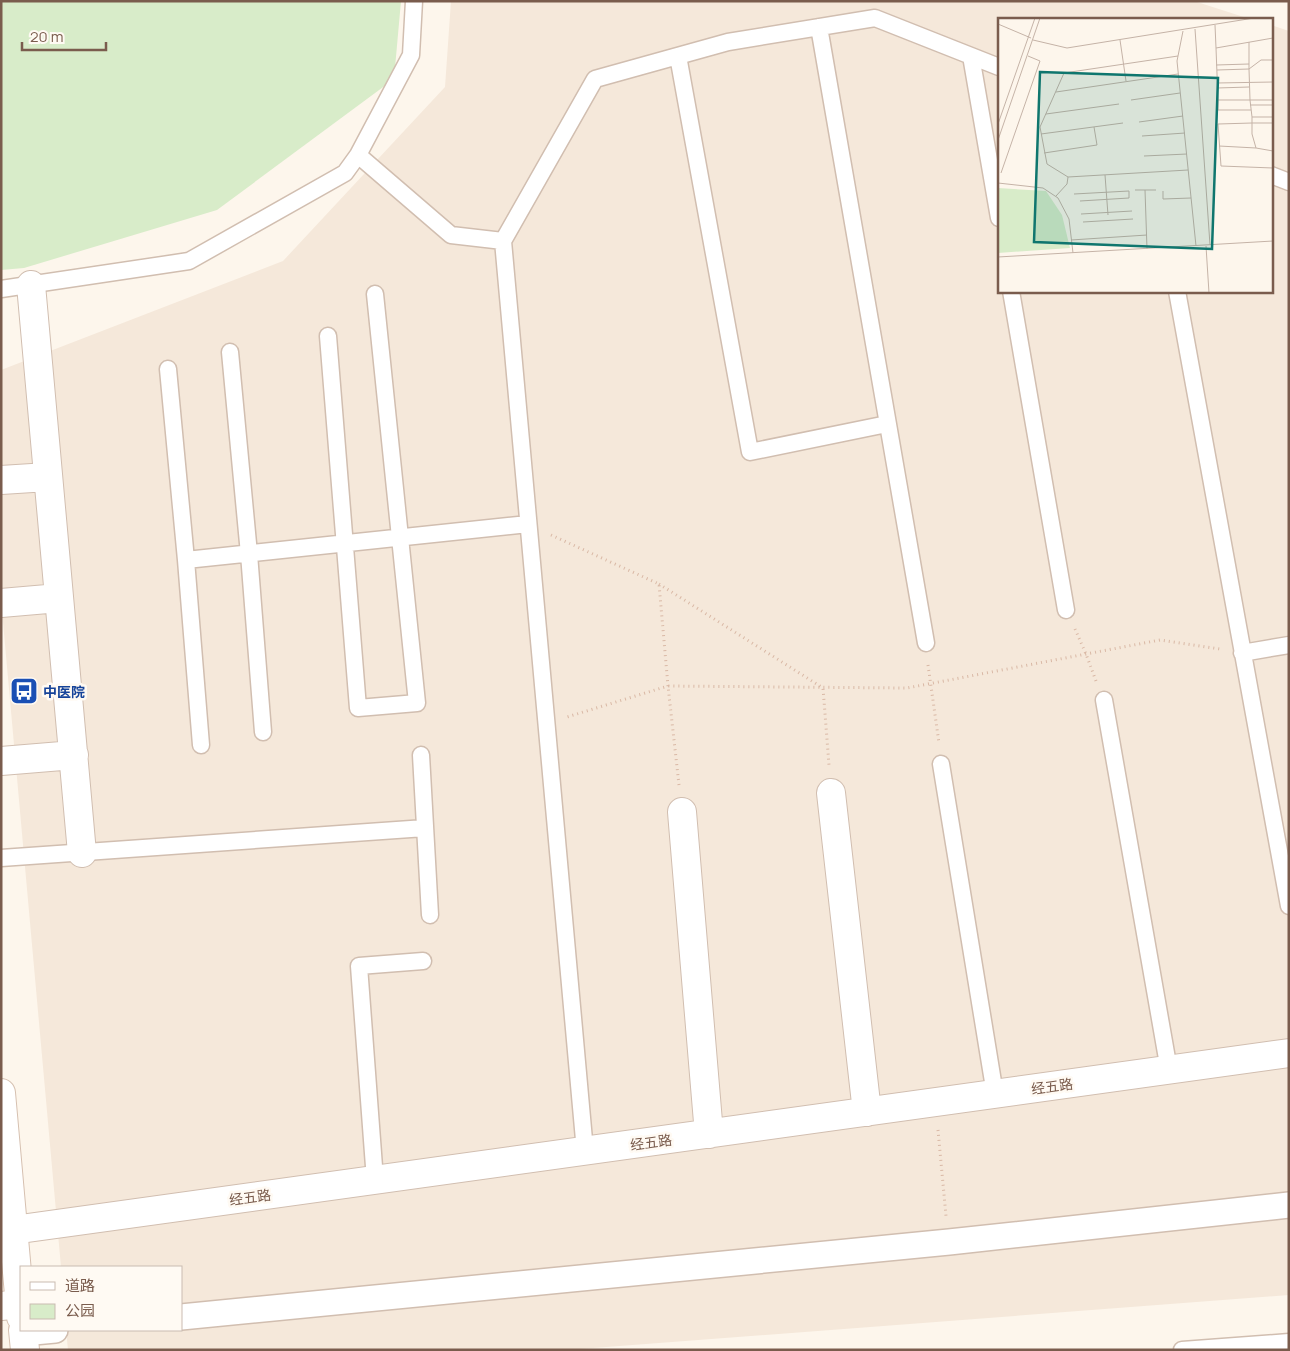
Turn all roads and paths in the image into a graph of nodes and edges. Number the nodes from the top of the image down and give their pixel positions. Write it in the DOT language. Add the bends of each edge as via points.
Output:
graph roads {
  1 [pos="414,1"];
  2 [pos="819,27"];
  3 [pos="678,56"];
  4 [pos="971,56"];
  5 [pos="998,67"];
  6 [pos="358,155"];
  7 [pos="1272,176"];
  8 [pos="1289,182"];
  9 [pos="998,212"];
  10 [pos="502,241"];
  11 [pos="31,285"];
  12 [pos="1,289"];
  13 [pos="1011,292"];
  14 [pos="1177,292"];
  15 [pos="376,294"];
  16 [pos="328,336"];
  17 [pos="230,352"];
  18 [pos="168,369"];
  19 [pos="887,424"];
  20 [pos="48,477"];
  21 [pos="1,480"];
  22 [pos="528,524"];
  23 [pos="400,538"];
  24 [pos="345,544"];
  25 [pos="249,554"];
  26 [pos="186,560"];
  27 [pos="659,584"];
  28 [pos="59,598"];
  29 [pos="1,603"];
  30 [pos="1066,610"];
  31 [pos="926,643"];
  32 [pos="1289,645"];
  33 [pos="1242,653"];
  34 [pos="1086,654"];
  35 [pos="931,684"];
  36 [pos="668,686"];
  37 [pos="823,688"];
  38 [pos="1104,700"];
  39 [pos="546,724"];
  40 [pos="263,732"];
  41 [pos="201,745"];
  42 [pos="74,755"];
  43 [pos="421,755"];
  44 [pos="1,761"];
  45 [pos="941,764"];
  46 [pos="832,793"];
  47 [pos="682,812"];
  48 [pos="425,828"];
  49 [pos="82,853"];
  50 [pos="1,858"];
  51 [pos="1289,906"];
  52 [pos="430,914"];
  53 [pos="423,961"];
  54 [pos="1289,1053"];
  55 [pos="1169,1070"];
  56 [pos="1,1092"];
  57 [pos="995,1094"];
  58 [pos="935,1102"];
  59 [pos="867,1112"];
  60 [pos="709,1134"];
  61 [pos="585,1151"];
  62 [pos="375,1180"];
  63 [pos="1289,1205"];
  64 [pos="13,1230"];
  65 [pos="949,1242"];
  66 [pos="182,1317"];
  67 [pos="19,1323"];
  68 [pos="1289,1342"];
  69 [pos="1252,1347"];
  70 [pos="1213,1349"];
  71 [pos="1182,1350"];
  1 -- 6 [label="lane" via="411,55"];
  2 -- 3 [label="lane" via="728,42"];
  2 -- 4 [label="lane" via="875,18"];
  2 -- 19 [label="lane"];
  3 -- 10 [label="lane" via="595,79"];
  3 -- 19 [label="lane" via="750,452"];
  4 -- 5 [label="lane"];
  4 -- 9 [label="lane"];
  6 -- 10 [label="lane" via="450,235"];
  6 -- 11 [label="lane" via="345,173 189,261"];
  7 -- 8 [label="lane"];
  10 -- 22 [label="lane"];
  11 -- 12 [label="lane"];
  11 -- 20 [label="street"];
  13 -- 30 [label="lane"];
  14 -- 33 [label="lane"];
  15 -- 23 [label="lane"];
  16 -- 24 [label="lane"];
  17 -- 25 [label="lane"];
  18 -- 26 [label="lane"];
  19 -- 31 [label="lane"];
  20 -- 21 [label="street"];
  20 -- 28 [label="street"];
  22 -- 23 [label="lane"];
  22 -- 27 [label="path"];
  22 -- 39 [label="lane"];
  23 -- 24 [label="lane"];
  23 -- 24 [label="lane" via="416,703 358,708"];
  24 -- 25 [label="lane"];
  25 -- 26 [label="lane"];
  25 -- 40 [label="lane"];
  26 -- 41 [label="lane"];
  27 -- 36 [label="path"];
  27 -- 37 [label="path"];
  28 -- 29 [label="street"];
  28 -- 42 [label="street"];
  30 -- 34 [label="path"];
  31 -- 35 [label="path"];
  32 -- 33 [label="lane"];
  33 -- 34 [label="path" via="1160,640"];
  33 -- 51 [label="lane"];
  34 -- 35 [label="path"];
  34 -- 38 [label="path"];
  35 -- 37 [label="path" via="907,688"];
  35 -- 45 [label="path"];
  36 -- 37 [label="path"];
  36 -- 39 [label="path"];
  36 -- 47 [label="path"];
  37 -- 46 [label="path"];
  38 -- 55 [label="lane"];
  39 -- 61 [label="lane"];
  42 -- 44 [label="street"];
  42 -- 49 [label="street"];
  43 -- 48 [label="lane"];
  45 -- 57 [label="lane"];
  46 -- 59 [label="street"];
  47 -- 60 [label="street"];
  48 -- 49 [label="lane"];
  48 -- 52 [label="lane"];
  49 -- 50 [label="lane"];
  53 -- 62 [label="lane" via="359,966"];
  54 -- 55 [label="street, 经五路"];
  55 -- 57 [label="street, 经五路"];
  56 -- 64 [label="street"];
  57 -- 58 [label="street, 经五路"];
  58 -- 59 [label="street, 经五路"];
  58 -- 65 [label="path"];
  59 -- 60 [label="street, 经五路"];
  60 -- 61 [label="street, 经五路"];
  61 -- 62 [label="street, 经五路"];
  62 -- 64 [label="street, 经五路"];
  63 -- 65 [label="street"];
  64 -- 67 [label="street"];
  65 -- 66 [label="street"];
  68 -- 69 [label="lane"];
  69 -- 70 [label="lane"];
  70 -- 71 [label="lane"];
}
